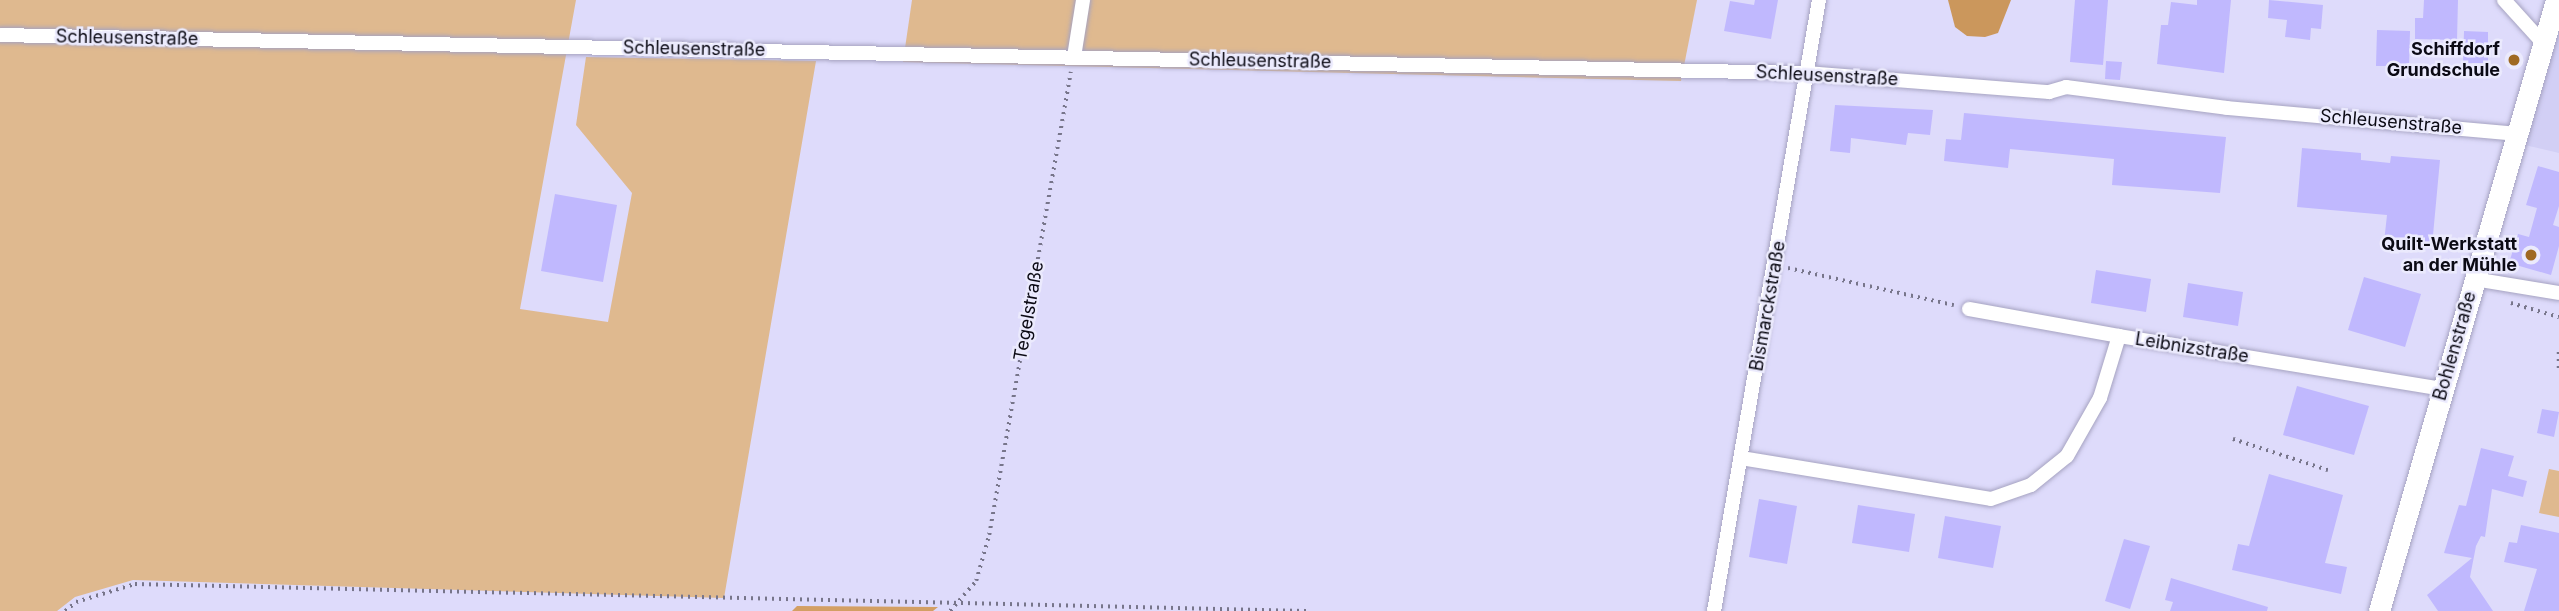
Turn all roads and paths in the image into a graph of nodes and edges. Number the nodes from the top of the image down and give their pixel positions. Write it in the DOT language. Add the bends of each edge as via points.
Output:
graph roads {
  1 [pos="1083,0"];
  2 [pos="1819,0"];
  3 [pos="2504,0"];
  4 [pos="2556,0"];
  5 [pos="0,35"];
  6 [pos="2543,43"];
  7 [pos="1074,57"];
  8 [pos="1806,73"];
  9 [pos="2517,134"];
  10 [pos="1775,265"];
  11 [pos="2474,279"];
  12 [pos="2559,293"];
  13 [pos="1969,309"];
  14 [pos="2119,336"];
  15 [pos="2559,352"];
  16 [pos="2559,373"];
  17 [pos="2443,388"];
  18 [pos="2232,439"];
  19 [pos="1741,458"];
  20 [pos="2328,470"];
  21 [pos="960,602"];
  22 [pos="65,611"];
  23 [pos="950,611"];
  24 [pos="1307,611"];
  25 [pos="1714,611"];
  26 [pos="2379,611"];
  1 -- 7 [label="street"];
  2 -- 8 [label="street, Bismarckstraße"];
  3 -- 6 [label="street"];
  4 -- 6 [label="street, Bohlenstraße"];
  5 -- 7 [label="street, Schleusenstraße"];
  6 -- 9 [label="street, Bohlenstraße"];
  7 -- 8 [label="street, Schleusenstraße"];
  7 -- 21 [label="path, Tegelstraße" via="989,536 976,581"];
  8 -- 9 [label="street, Schleusenstraße" via="2049,92 2066,88 2227,108"];
  8 -- 10 [label="street, Bismarckstraße"];
  9 -- 11 [label="street, Bohlenstraße"];
  10 -- 13 [label="path"];
  10 -- 19 [label="street, Bismarckstraße"];
  11 -- 12 [label="street"];
  11 -- 17 [label="street, Bohlenstraße"];
  13 -- 14 [label="street"];
  14 -- 17 [label="street, Leibnizstraße"];
  14 -- 19 [label="street, Leibnizstraße" via="2100,398 2067,456 2031,485 1992,499"];
  15 -- 16 [label="path"];
  17 -- 26 [label="street, Bohlenstraße"];
  18 -- 20 [label="path"];
  19 -- 25 [label="street, Bismarckstraße"];
  21 -- 22 [label="path" via="135,584 76,602"];
  21 -- 23 [label="path, Tegelstraße"];
  21 -- 24 [label="path"];
}
